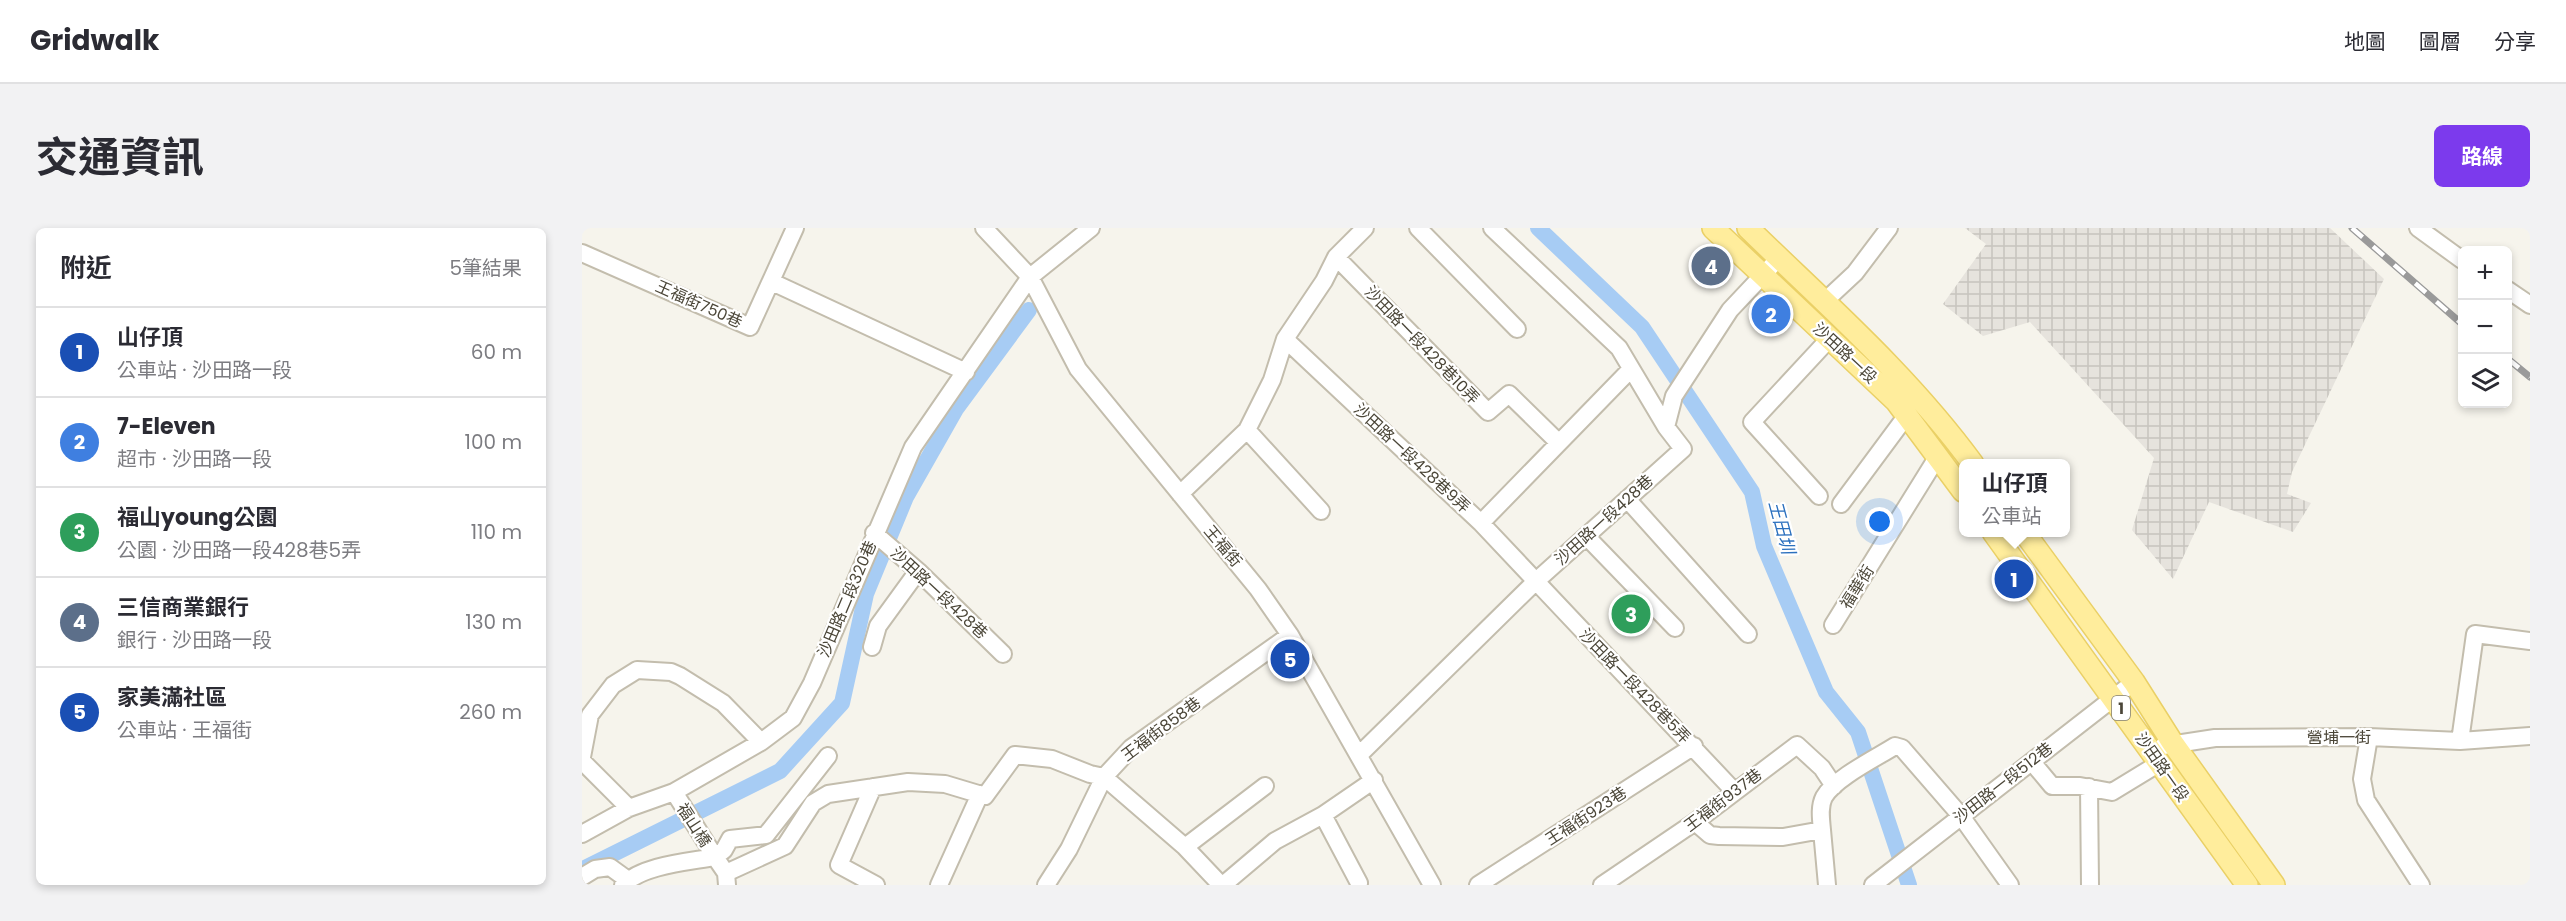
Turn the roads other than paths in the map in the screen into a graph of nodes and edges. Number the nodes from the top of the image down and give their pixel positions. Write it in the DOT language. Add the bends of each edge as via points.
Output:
graph roads {
  1 [pos="795,228"];
  2 [pos="984,228"];
  3 [pos="1091,228"];
  4 [pos="1365,228"];
  5 [pos="1418,228"];
  6 [pos="1492,228"];
  7 [pos="1713,228"];
  8 [pos="1748,228"];
  9 [pos="1889,228"];
  10 [pos="2418,228"];
  11 [pos="582,253"];
  12 [pos="2458,256"];
  13 [pos="1336,257"];
  14 [pos="1779,258"];
  15 [pos="1764,275"];
  16 [pos="1030,277"];
  17 [pos="772,282"];
  18 [pos="2512,293"];
  19 [pos="1826,300"];
  20 [pos="2530,305"];
  21 [pos="1517,329"];
  22 [pos="1830,338"];
  23 [pos="1285,339"];
  24 [pos="1631,369"];
  25 [pos="966,372"];
  26 [pos="1907,415"];
  27 [pos="1666,427"];
  28 [pos="1247,430"];
  29 [pos="1558,442"];
  30 [pos="1938,456"];
  31 [pos="1969,459"];
  32 [pos="1959,485"];
  33 [pos="1180,494"];
  34 [pos="1820,496"];
  35 [pos="1627,499"];
  36 [pos="1841,504"];
  37 [pos="1321,511"];
  38 [pos="1481,523"];
  39 [pos="874,533"];
  40 [pos="1586,536"];
  41 [pos="1997,537"];
  42 [pos="2028,537"];
  43 [pos="918,571"];
  44 [pos="1535,582"];
  45 [pos="1833,625"];
  46 [pos="1675,628"];
  47 [pos="1748,634"];
  48 [pos="1290,635"];
  49 [pos="2530,641"];
  50 [pos="872,647"];
  51 [pos="1003,654"];
  52 [pos="2134,682"];
  53 [pos="2114,698"];
  54 [pos="2530,736"];
  55 [pos="2369,737"];
  56 [pos="2460,741"];
  57 [pos="761,742"];
  58 [pos="2172,742"];
  59 [pos="1694,746"];
  60 [pos="1359,755"];
  61 [pos="828,756"];
  62 [pos="2154,757"];
  63 [pos="582,759"];
  64 [pos="2032,762"];
  65 [pos="1104,777"];
  66 [pos="1374,780"];
  67 [pos="1264,786"];
  68 [pos="1834,786"];
  69 [pos="873,787"];
  70 [pos="2089,787"];
  71 [pos="1734,791"];
  72 [pos="674,792"];
  73 [pos="980,794"];
  74 [pos="629,808"];
  75 [pos="1323,814"];
  76 [pos="1961,816"];
  77 [pos="1695,822"];
  78 [pos="1822,830"];
  79 [pos="582,834"];
  80 [pos="1185,847"];
  81 [pos="715,857"];
  82 [pos="582,876"];
  83 [pos="727,879"];
  84 [pos="626,883"];
  85 [pos="1359,883"];
  86 [pos="876,885"];
  87 [pos="939,885"];
  88 [pos="1046,885"];
  89 [pos="1222,885"];
  90 [pos="1432,885"];
  91 [pos="1478,885"];
  92 [pos="1602,885"];
  93 [pos="1827,885"];
  94 [pos="1873,885"];
  95 [pos="2010,885"];
  96 [pos="2090,885"];
  97 [pos="2247,885"];
  98 [pos="2274,885"];
  99 [pos="2421,885"];
  1 -- 17 [label="street, 王福街750巷"];
  2 -- 16 [label="street, 王福街"];
  3 -- 16 [label="street, 沙田路二段320巷"];
  4 -- 13 [label="street"];
  5 -- 21 [label="street"];
  6 -- 24 [label="street" via="1618,348"];
  7 -- 15 [label="main road, 沙田路一段"];
  8 -- 14 [label="main road, 沙田路一段"];
  9 -- 19 [label="street" via="1856,273"];
  10 -- 12 [label="street"];
  11 -- 17 [label="street, 王福街750巷" via="750,327"];
  13 -- 23 [label="street"];
  13 -- 29 [label="street, 沙田路一段428巷10弄" via="1488,412 1509,394"];
  14 -- 15 [label="street"];
  14 -- 19 [label="main road, 沙田路一段"];
  15 -- 22 [label="main road, 沙田路一段"];
  15 -- 27 [label="street" via="1730,310 1674,396"];
  16 -- 25 [label="street, 沙田路二段320巷"];
  16 -- 33 [label="street, 王福街" via="1078,369"];
  17 -- 25 [label="street"];
  18 -- 20 [label="street"];
  19 -- 31 [label="main road, 沙田路一段" via="1893,367"];
  22 -- 26 [label="main road, 沙田路一段"];
  22 -- 34 [label="street" via="1752,422"];
  23 -- 28 [label="street" via="1272,380"];
  23 -- 38 [label="street, 沙田路一段428巷9弄"];
  24 -- 27 [label="street"];
  24 -- 29 [label="street"];
  25 -- 39 [label="street, 沙田路二段320巷" via="913,447"];
  26 -- 30 [label="main road, 沙田路一段"];
  26 -- 36 [label="street"];
  27 -- 35 [label="street, 沙田路一段428巷" via="1683,449"];
  28 -- 33 [label="street"];
  28 -- 37 [label="street"];
  29 -- 38 [label="street"];
  30 -- 32 [label="main road, 沙田路一段"];
  30 -- 45 [label="street, 福華街"];
  33 -- 48 [label="street, 王福街" via="1258,589"];
  35 -- 40 [label="street, 沙田路一段428巷"];
  35 -- 47 [label="street"];
  38 -- 44 [label="street, 沙田路一段428巷9弄"];
  39 -- 43 [label="street, 沙田路一段428巷"];
  39 -- 57 [label="street, 沙田路二段320巷" via="798,709 793,718"];
  40 -- 44 [label="street, 沙田路一段428巷"];
  40 -- 46 [label="street"];
  41 -- 53 [label="main road, 沙田路一段 / 1"];
  42 -- 52 [label="main road, 沙田路一段 / 1"];
  43 -- 50 [label="street" via="878,626"];
  43 -- 51 [label="street, 沙田路一段428巷"];
  44 -- 59 [label="street, 沙田路一段428巷5弄"];
  44 -- 60 [label="street, 沙田路一段428巷"];
  48 -- 60 [label="street, 王福街"];
  48 -- 65 [label="street, 王福街858巷" via="1131,748"];
  49 -- 56 [label="street" via="2475,634"];
  52 -- 53 [label="street, 沙田路一段512巷"];
  52 -- 58 [label="main road, 沙田路一段 / 1"];
  53 -- 62 [label="main road, 沙田路一段 / 1"];
  53 -- 64 [label="street, 沙田路一段512巷"];
  54 -- 56 [label="street, 營埔一街"];
  55 -- 56 [label="street, 營埔一街"];
  55 -- 58 [label="street, 營埔一街"];
  55 -- 99 [label="street" via="2362,779 2366,800"];
  57 -- 63 [label="street" via="723,703 680,675 637,670 613,685 590,715"];
  57 -- 72 [label="street, 沙田路二段320巷"];
  58 -- 62 [label="street, 營埔一街"];
  58 -- 98 [label="main road, 沙田路一段 / 1"];
  59 -- 71 [label="street, 沙田路一段428巷5弄"];
  59 -- 91 [label="street, 王福街923巷"];
  60 -- 66 [label="street, 王福街"];
  61 -- 81 [label="street" via="766,836 730,839"];
  62 -- 70 [label="street, 營埔一街" via="2112,792"];
  62 -- 97 [label="main road, 沙田路一段 / 1"];
  63 -- 74 [label="street"];
  64 -- 70 [label="street, 營埔一街" via="2052,786"];
  64 -- 76 [label="street, 沙田路一段512巷"];
  65 -- 73 [label="street" via="1052,759 1016,755 990,791 985,796"];
  65 -- 80 [label="street"];
  65 -- 88 [label="street, 王福街858巷" via="1069,849"];
  66 -- 75 [label="street"];
  66 -- 90 [label="street, 王福街"];
  67 -- 80 [label="street"];
  68 -- 71 [label="street, 王福街937巷" via="1822,768 1797,745"];
  68 -- 76 [label="street" via="1895,746 1902,748"];
  68 -- 78 [label="street" via="1824,797"];
  69 -- 73 [label="street" via="908,782 945,784"];
  69 -- 83 [label="street" via="828,794 813,803 785,846"];
  69 -- 86 [label="street" via="839,866"];
  70 -- 96 [label="street"];
  71 -- 77 [label="street, 王福街937巷"];
  72 -- 74 [label="street, 沙田路二段320巷"];
  72 -- 81 [label="street, 福山橋"];
  73 -- 87 [label="street"];
  74 -- 79 [label="street, 沙田路二段320巷"];
  75 -- 85 [label="street"];
  75 -- 89 [label="street" via="1275,841"];
  76 -- 94 [label="street, 沙田路一段512巷"];
  76 -- 95 [label="street"];
  77 -- 78 [label="street" via="1710,835 1719,836 1783,837"];
  77 -- 92 [label="street, 王福街937巷"];
  78 -- 93 [label="street"];
  80 -- 89 [label="street"];
  81 -- 83 [label="street, 福山橋"];
  81 -- 84 [label="street" via="664,866"];
  82 -- 84 [label="street" via="610,867"];
}
